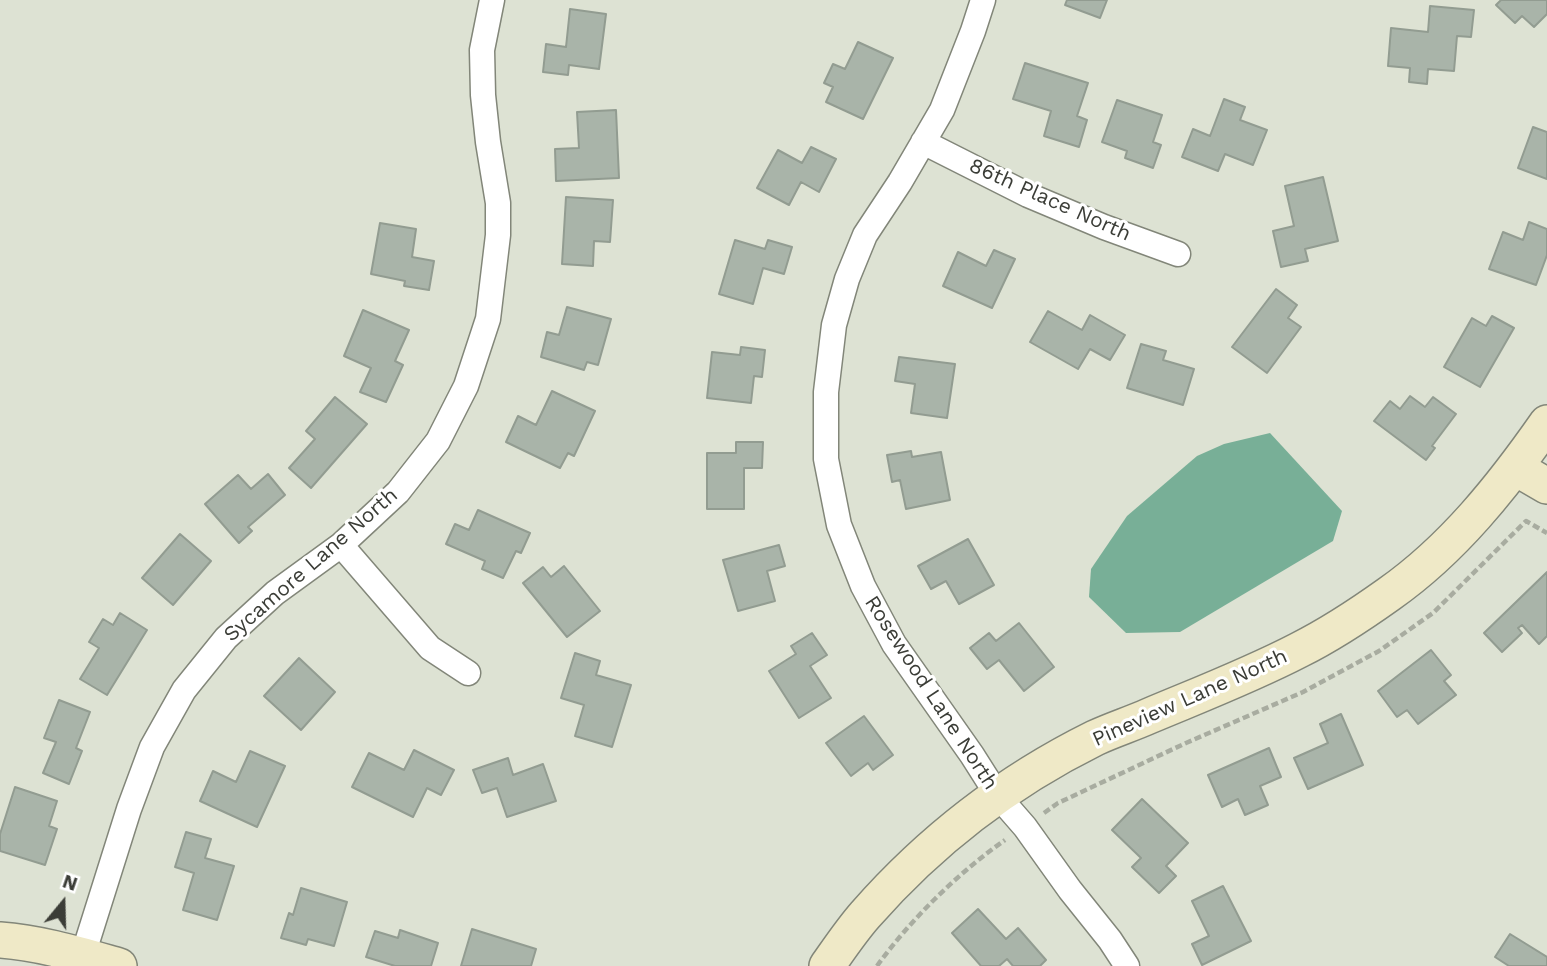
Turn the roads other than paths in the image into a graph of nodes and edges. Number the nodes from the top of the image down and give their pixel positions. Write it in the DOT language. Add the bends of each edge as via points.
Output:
graph roads {
  1 [pos="492,0"];
  2 [pos="984,0"];
  3 [pos="923,142"];
  4 [pos="1178,254"];
  5 [pos="1547,423"];
  6 [pos="1516,468"];
  7 [pos="1547,486"];
  8 [pos="341,545"];
  9 [pos="468,673"];
  10 [pos="998,796"];
  11 [pos="0,940"];
  12 [pos="83,956"];
  13 [pos="119,966"];
  14 [pos="827,966"];
  15 [pos="1127,966"];
  1 -- 8 [label="street, Sycamore Lane North" via="482,50 483,95 498,203 488,319 466,386 438,442 398,492"];
  2 -- 3 [label="street, Rosewood Lane North" via="942,110"];
  3 -- 4 [label="street, 86th Place North" via="1028,195"];
  3 -- 10 [label="street, Rosewood Lane North" via="865,235 848,279 834,325 825,392 826,459 839,525 863,586 894,644"];
  5 -- 6 [label="street, Pineview Lane North"];
  6 -- 7 [label="street"];
  6 -- 10 [label="street, Pineview Lane North" via="1436,555 1347,622 1300,650 1097,738"];
  8 -- 9 [label="street" via="430,648"];
  8 -- 12 [label="street, Sycamore Lane North" via="275,593 226,638 184,690 152,747"];
  10 -- 14 [label="street, Pineview Lane North" via="911,866 863,917"];
  10 -- 15 [label="street, Rosewood Lane North"];
  11 -- 12 [label="street"];
  12 -- 13 [label="street"];
}
